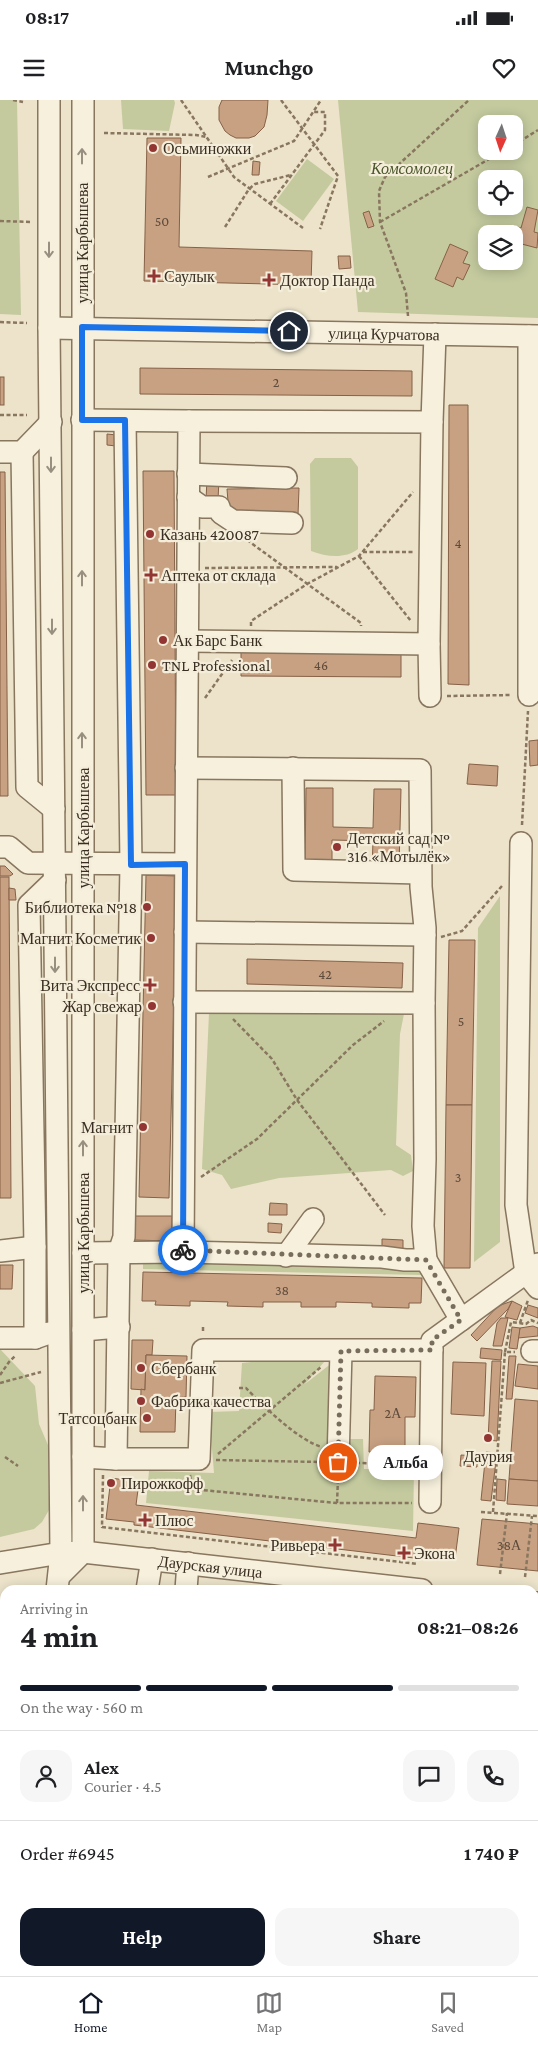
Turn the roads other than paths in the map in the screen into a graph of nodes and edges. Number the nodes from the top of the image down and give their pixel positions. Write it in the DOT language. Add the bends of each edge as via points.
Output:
graph roads {
  1 [pos="49,100"];
  2 [pos="82,100"];
  3 [pos="82,327"];
  4 [pos="49,328"];
  5 [pos="435,334"];
  6 [pos="534,336"];
  7 [pos="82,420"];
  8 [pos="125,420"];
  9 [pos="189,421"];
  10 [pos="51,422"];
  11 [pos="432,422"];
  12 [pos="0,452"];
  13 [pos="22,452"];
  14 [pos="188,474"];
  15 [pos="286,478"];
  16 [pos="188,496"];
  17 [pos="292,523"];
  18 [pos="187,641"];
  19 [pos="429,644"];
  20 [pos="529,695"];
  21 [pos="430,696"];
  22 [pos="186,768"];
  23 [pos="293,768"];
  24 [pos="54,809"];
  25 [pos="521,843"];
  26 [pos="0,847"];
  27 [pos="185,864"];
  28 [pos="83,865"];
  29 [pos="131,865"];
  30 [pos="55,872"];
  31 [pos="420,874"];
  32 [pos="185,932"];
  33 [pos="425,938"];
  34 [pos="184,1002"];
  35 [pos="424,1003"];
  36 [pos="313,1219"];
  37 [pos="35,1247"];
  38 [pos="0,1251"];
  39 [pos="119,1252"];
  40 [pos="183,1252"];
  41 [pos="83,1253"];
  42 [pos="286,1256"];
  43 [pos="426,1260"];
  44 [pos="534,1278"];
  45 [pos="461,1320"];
  46 [pos="119,1327"];
  47 [pos="58,1329"];
  48 [pos="83,1330"];
  49 [pos="0,1338"];
  50 [pos="35,1338"];
  51 [pos="432,1345"];
  52 [pos="341,1351"];
  53 [pos="338,1457"];
  54 [pos="101,1458"];
  55 [pos="430,1502"];
  56 [pos="61,1552"];
  57 [pos="83,1552"];
  58 [pos="152,1559"];
  59 [pos="188,1563"];
  60 [pos="0,1564"];
  61 [pos="58,1583"];
  62 [pos="148,1585"];
  63 [pos="186,1585"];
  64 [pos="379,1585"];
  1 -- 4 [label="street, улица Карбышева, one-way"];
  3 -- 2 [label="street, улица Карбышева, one-way"];
  3 -- 4 [label="street, улица Курчатова"];
  3 -- 5 [label="street, улица Курчатова"];
  3 -- 7 [label="street, улица Карбышева"];
  4 -- 10 [label="street, улица Карбышева"];
  5 -- 6 [label="street, улица Курчатова"];
  5 -- 11 [label="street"];
  6 -- 20 [label="street"];
  7 -- 8 [label="street"];
  28 -- 7 [label="street, улица Карбышева, one-way"];
  8 -- 9 [label="street"];
  8 -- 29 [label="street"];
  9 -- 11 [label="street"];
  9 -- 14 [label="street"];
  10 -- 13 [label="street"];
  10 -- 24 [label="street, улица Карбышева, one-way"];
  11 -- 19 [label="street"];
  12 -- 13 [label="street"];
  13 -- 24 [label="street" via="27,786"];
  14 -- 15 [label="street"];
  14 -- 16 [label="street"];
  16 -- 17 [label="street" via="202,506 219,507 221,513 233,520"];
  16 -- 18 [label="street"];
  18 -- 19 [label="street"];
  18 -- 22 [label="street"];
  19 -- 21 [label="street"];
  22 -- 23 [label="street"];
  22 -- 27 [label="street"];
  23 -- 31 [label="street" via="294,870"];
  23 -- 31 [label="street" via="420,770"];
  24 -- 30 [label="street, улица Карбышева"];
  25 -- 44 [label="street" via="516,1204"];
  26 -- 30 [label="street" via="9,846 28,863"];
  27 -- 29 [label="street"];
  27 -- 32 [label="street"];
  28 -- 29 [label="street"];
  28 -- 30 [label="street"];
  41 -- 28 [label="street, улица Карбышева, one-way"];
  29 -- 39 [label="street" via="124,1237"];
  30 -- 37 [label="street" via="29,905"];
  30 -- 47 [label="street, улица Карбышева, one-way"];
  31 -- 33 [label="street"];
  32 -- 33 [label="street"];
  32 -- 34 [label="street"];
  33 -- 35 [label="street"];
  34 -- 35 [label="street"];
  34 -- 40 [label="street"];
  35 -- 43 [label="street" via="423,1226"];
  36 -- 42 [label="street"];
  37 -- 38 [label="street"];
  37 -- 50 [label="street"];
  39 -- 40 [label="street"];
  39 -- 41 [label="street"];
  39 -- 46 [label="street"];
  40 -- 42 [label="street"];
  41 -- 48 [label="street, улица Карбышева"];
  42 -- 43 [label="street"];
  43 -- 45 [label="street"];
  44 -- 45 [label="street"];
  45 -- 51 [label="street"];
  46 -- 48 [label="street"];
  46 -- 54 [label="street"];
  47 -- 50 [label="street"];
  47 -- 56 [label="street, улица Карбышева"];
  48 -- 54 [label="street, улица Карбышева"];
  49 -- 50 [label="street"];
  51 -- 52 [label="street"];
  51 -- 55 [label="street"];
  52 -- 53 [label="street"];
  52 -- 54 [label="street" via="203,1350 199,1459"];
  57 -- 54 [label="street, улица Карбышева, one-way"];
  56 -- 57 [label="street, Даурская улица"];
  56 -- 60 [label="street, Даурская улица"];
  56 -- 61 [label="street, улица Карбышева"];
  57 -- 58 [label="street, Даурская улица"];
  57 -- 61 [label="street, улица Карбышева"];
  58 -- 59 [label="street, Даурская улица"];
  58 -- 62 [label="street"];
  59 -- 63 [label="street"];
  59 -- 64 [label="street, Даурская улица"];
}
